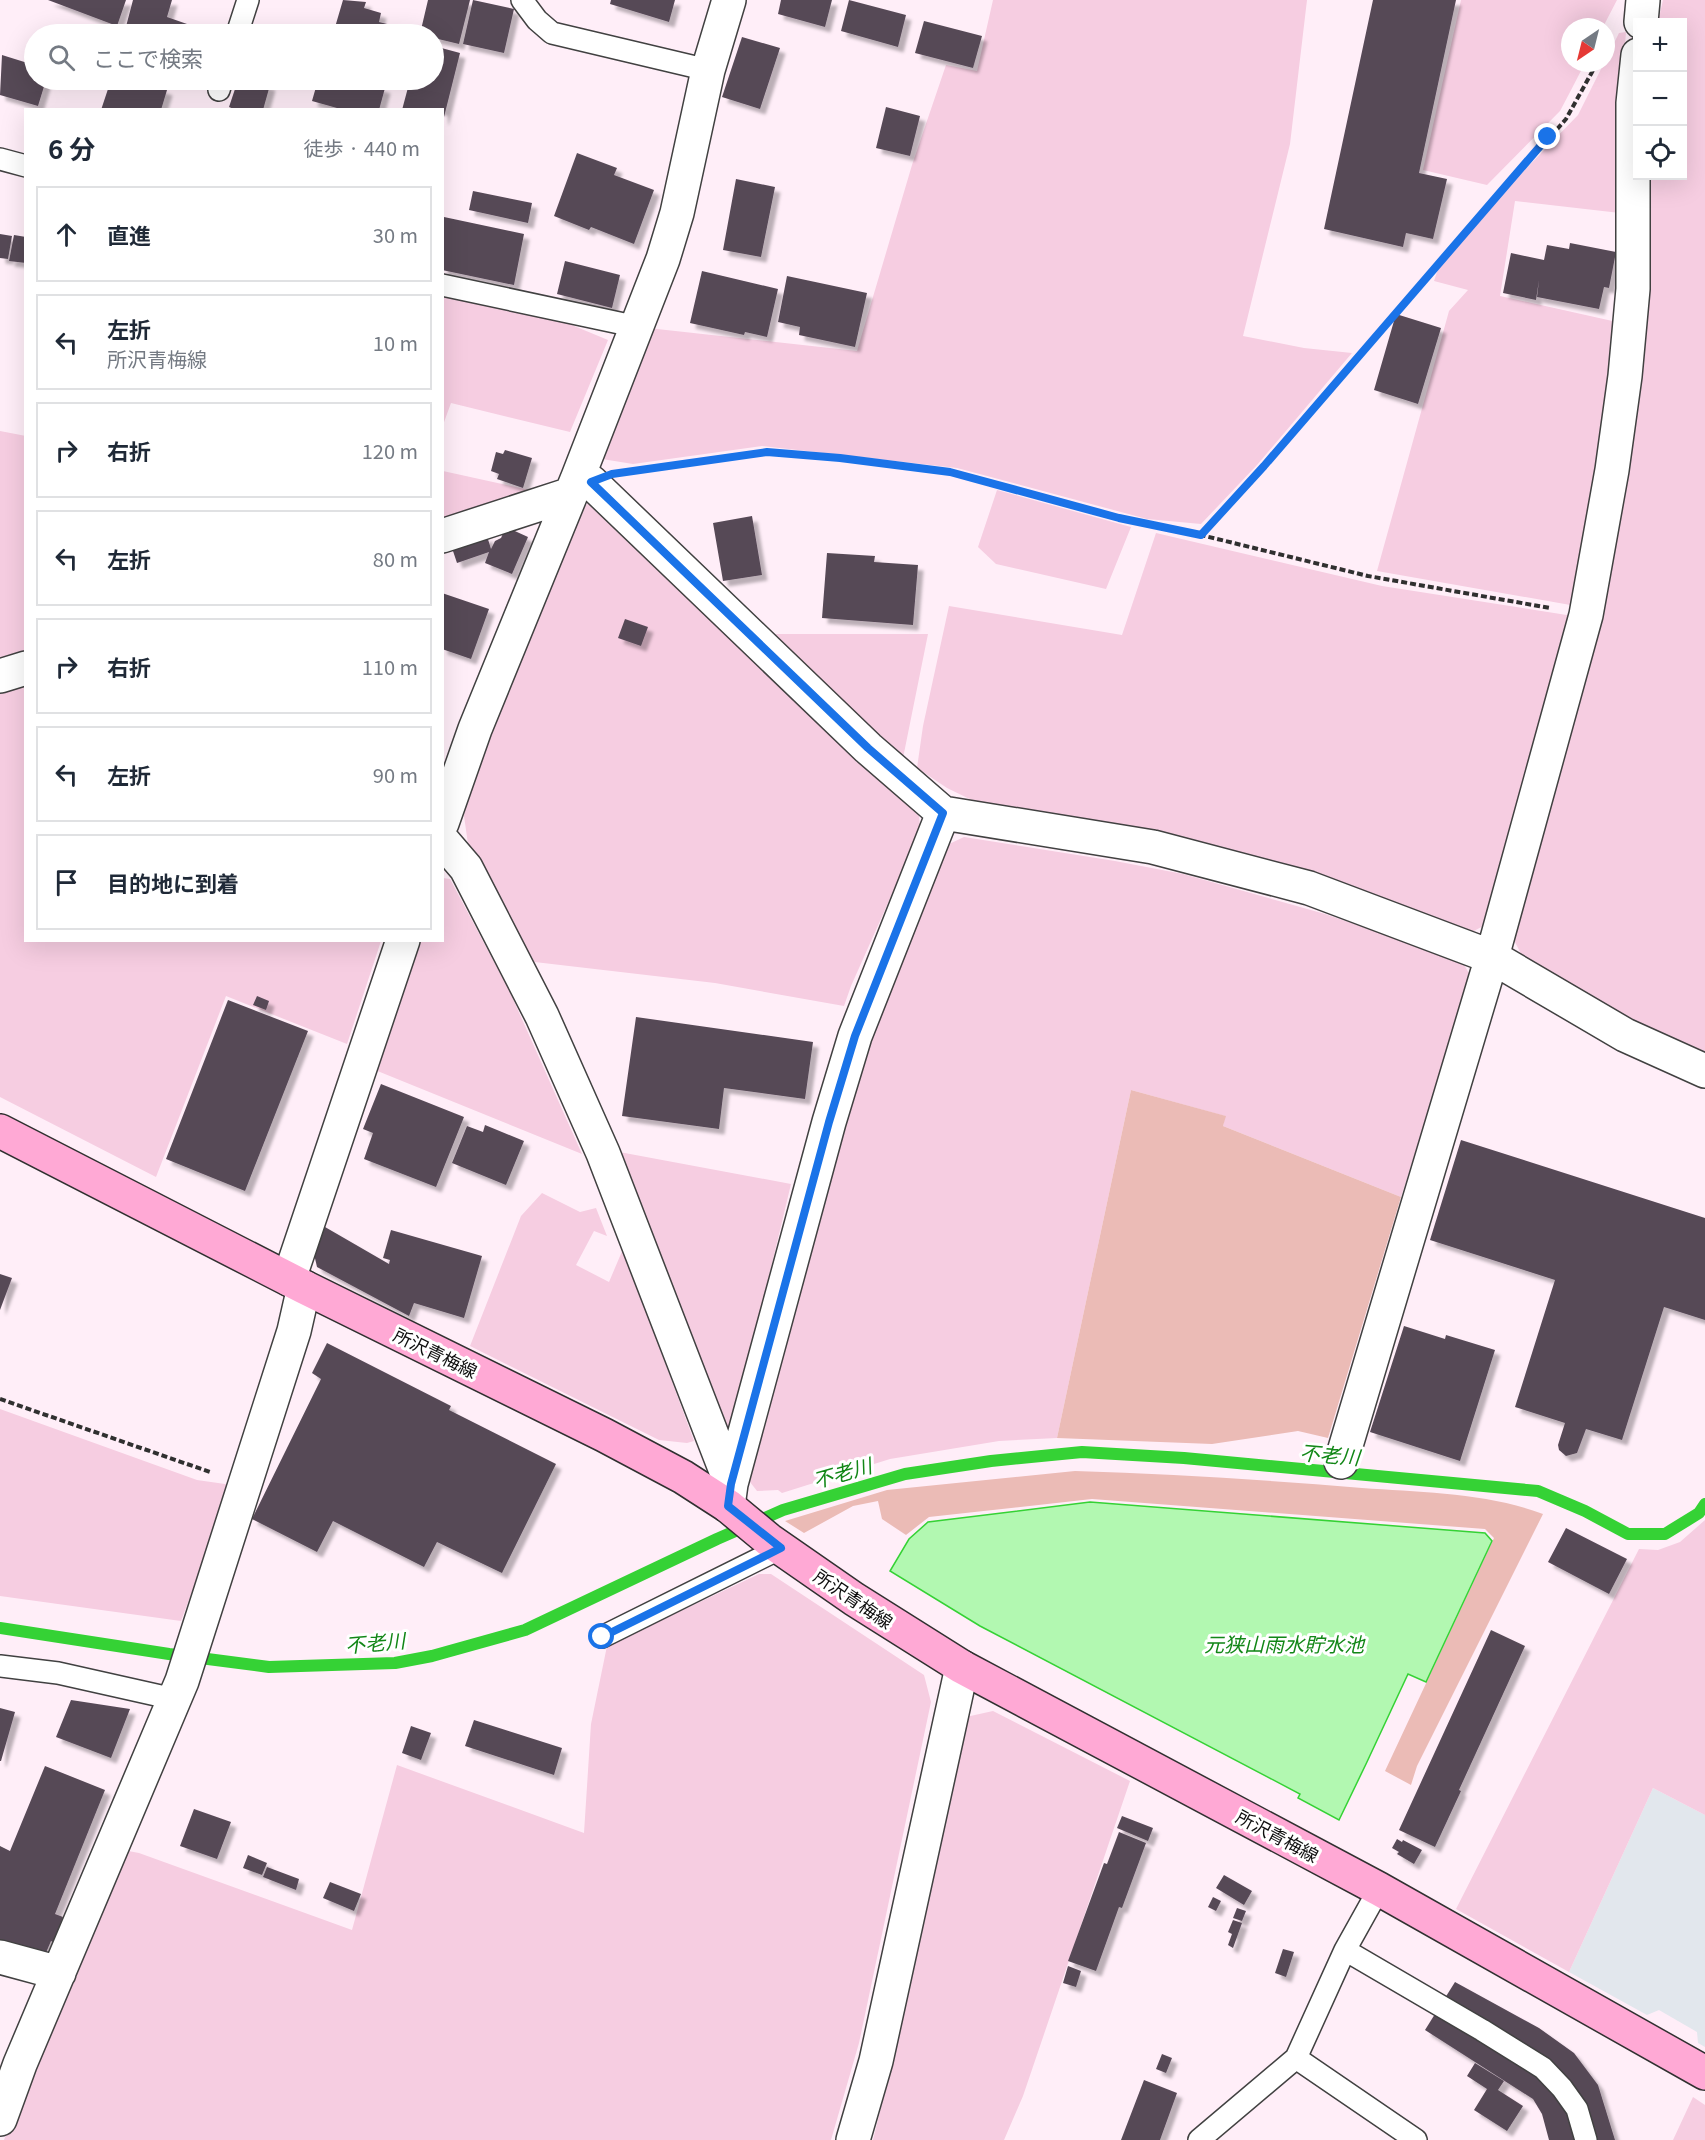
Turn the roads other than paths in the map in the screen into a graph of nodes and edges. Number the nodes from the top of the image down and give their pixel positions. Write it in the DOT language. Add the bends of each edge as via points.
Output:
graph roads {
  1 [pos="248,0"];
  2 [pos="522,0"];
  3 [pos="729,0"];
  4 [pos="1644,0"];
  5 [pos="1642,18"];
  6 [pos="240,24"];
  7 [pos="708,70"];
  8 [pos="1636,72"];
  9 [pos="0,159"];
  10 [pos="24,165"];
  11 [pos="444,285"];
  12 [pos="638,327"];
  13 [pos="580,484"];
  14 [pos="444,535"];
  15 [pos="24,669"];
  16 [pos="0,676"];
  17 [pos="943,813"];
  18 [pos="444,817"];
  19 [pos="444,842"];
  20 [pos="402,942"];
  21 [pos="1492,957"];
  22 [pos="1705,1071"];
  23 [pos="0,1131"];
  24 [pos="296,1283"];
  25 [pos="1341,1462"];
  26 [pos="729,1495"];
  27 [pos="775,1544"];
  28 [pos="602,1637"];
  29 [pos="0,1666"];
  30 [pos="962,1667"];
  31 [pos="178,1690"];
  32 [pos="1379,1889"];
  33 [pos="1345,1950"];
  34 [pos="0,1957"];
  35 [pos="59,1973"];
  36 [pos="1296,2058"];
  37 [pos="1705,2073"];
  38 [pos="0,2119"];
  39 [pos="853,2140"];
  40 [pos="1199,2140"];
  41 [pos="1416,2140"];
  42 [pos="1586,2140"];
  1 -- 6 [label="lane"];
  2 -- 7 [label="lane" via="552,33"];
  3 -- 7 [label="street"];
  4 -- 5 [label="street"];
  7 -- 12 [label="street" via="677,213"];
  8 -- 21 [label="street" via="1632,103 1633,289 1612,470 1586,615"];
  9 -- 10 [label="lane"];
  11 -- 12 [label="lane"];
  12 -- 13 [label="street"];
  13 -- 14 [label="street"];
  13 -- 17 [label="street"];
  13 -- 18 [label="street" via="475,729"];
  15 -- 16 [label="street"];
  17 -- 21 [label="street" via="1153,848 1309,888"];
  17 -- 26 [label="street" via="855,1036"];
  19 -- 26 [label="street" via="466,868 547,1027 603,1154"];
  20 -- 24 [label="street"];
  21 -- 22 [label="street" via="1625,1035"];
  21 -- 25 [label="street"];
  23 -- 24 [label="main road, 所沢青梅線"];
  24 -- 26 [label="main road, 所沢青梅線" via="683,1477"];
  24 -- 31 [label="street" via="294,1331"];
  26 -- 27 [label="main road, 所沢青梅線"];
  27 -- 28 [label="lane"];
  27 -- 30 [label="main road, 所沢青梅線"];
  29 -- 31 [label="lane"];
  30 -- 32 [label="main road, 所沢青梅線"];
  30 -- 39 [label="street" via="876,2061"];
  31 -- 35 [label="street"];
  32 -- 33 [label="lane"];
  32 -- 37 [label="main road, 所沢青梅線"];
  33 -- 36 [label="lane"];
  33 -- 42 [label="lane" via="1543,2068 1577,2109"];
  34 -- 35 [label="street"];
  35 -- 38 [label="street"];
  36 -- 40 [label="lane"];
  36 -- 41 [label="lane"];
}
